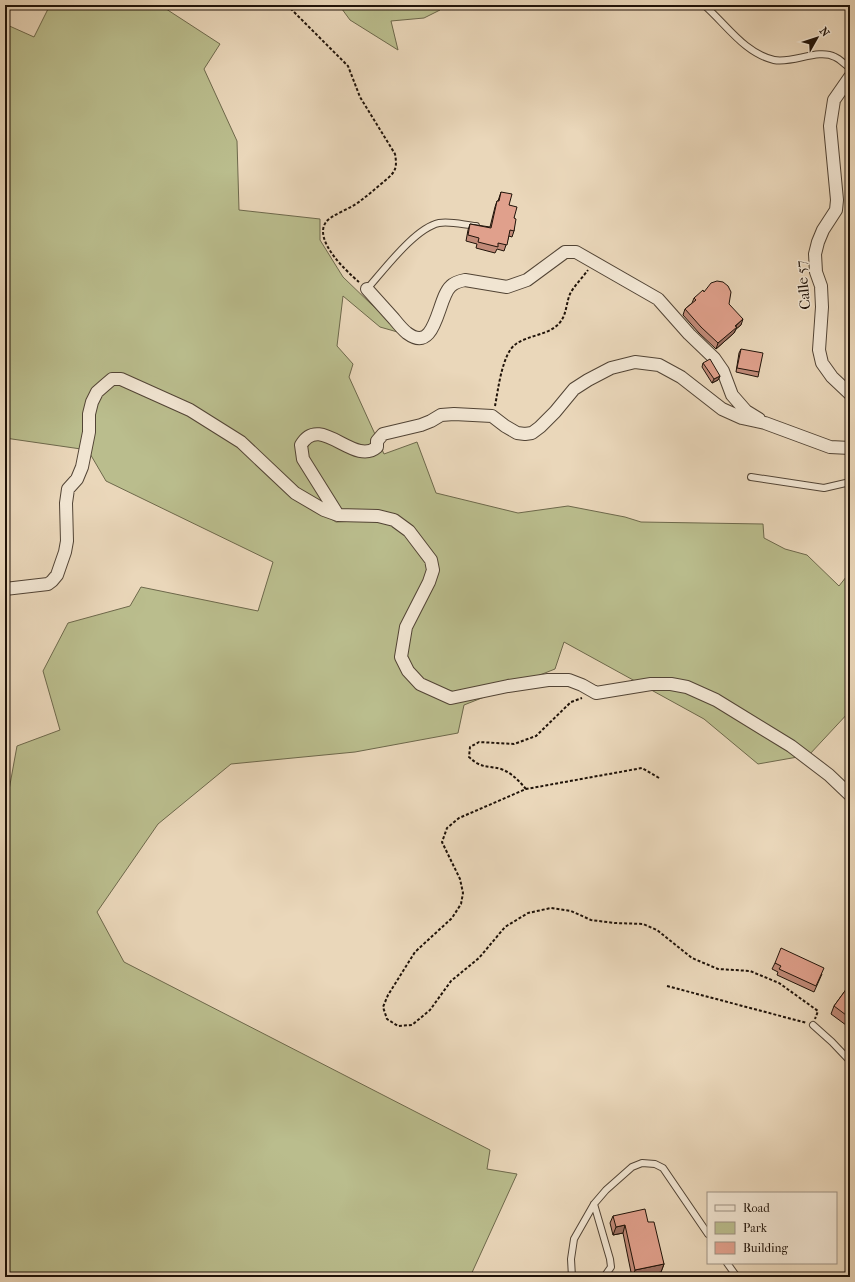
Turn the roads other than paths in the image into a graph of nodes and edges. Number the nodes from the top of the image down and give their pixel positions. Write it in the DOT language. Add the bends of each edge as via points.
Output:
graph roads {
  1 [pos="704,5"];
  2 [pos="850,68"];
  3 [pos="850,77"];
  4 [pos="476,226"];
  5 [pos="367,289"];
  6 [pos="850,394"];
  7 [pos="765,423"];
  8 [pos="850,448"];
  9 [pos="751,477"];
  10 [pos="850,482"];
  11 [pos="338,515"];
  12 [pos="5,589"];
  13 [pos="850,795"];
  14 [pos="813,1024"];
  15 [pos="850,1061"];
  16 [pos="594,1204"];
  17 [pos="707,1233"];
  18 [pos="728,1264"];
  19 [pos="572,1277"];
  20 [pos="604,1277"];
  21 [pos="737,1277"];
  1 -- 2 [label="lane" via="756,53 774,60 828,55 836,57"];
  3 -- 6 [label="street, Calle 57" via="834,100 830,126 836,210 820,236 815,254 816,272 821,286 819,350 822,363"];
  4 -- 5 [label="lane" via="447,222 428,227 413,238"];
  5 -- 7 [label="street" via="406,333 420,338 432,329 447,292 460,281 507,287 527,280 565,252 576,252 658,299 718,364 732,395 746,411"];
  7 -- 8 [label="street" via="830,447"];
  7 -- 11 [label="street" via="742,418 722,409 681,377 659,364 634,362 611,368 574,389 555,412 532,433 517,432 492,416 454,414 383,434 372,452 351,448 323,434 307,437 302,445 303,459"];
  9 -- 10 [label="lane" via="824,488"];
  11 -- 12 [label="street" via="324,510 295,492 241,442 190,410 127,381 112,379 97,392 92,402 82,467 77,479 68,489 67,541 57,575 48,584"];
  11 -- 13 [label="street" via="378,516 394,520 409,531 431,560 433,570 406,627 401,657 408,671 420,684 451,698 548,680 569,680 596,692 651,684 687,687 746,717 791,746"];
  14 -- 15 [label="lane"];
  16 -- 17 [label="lane" via="632,1167 655,1164 663,1168"];
  16 -- 19 [label="lane" via="574,1239"];
  16 -- 20 [label="lane" via="610,1259 611,1267"];
  18 -- 21 [label="lane"];
}
